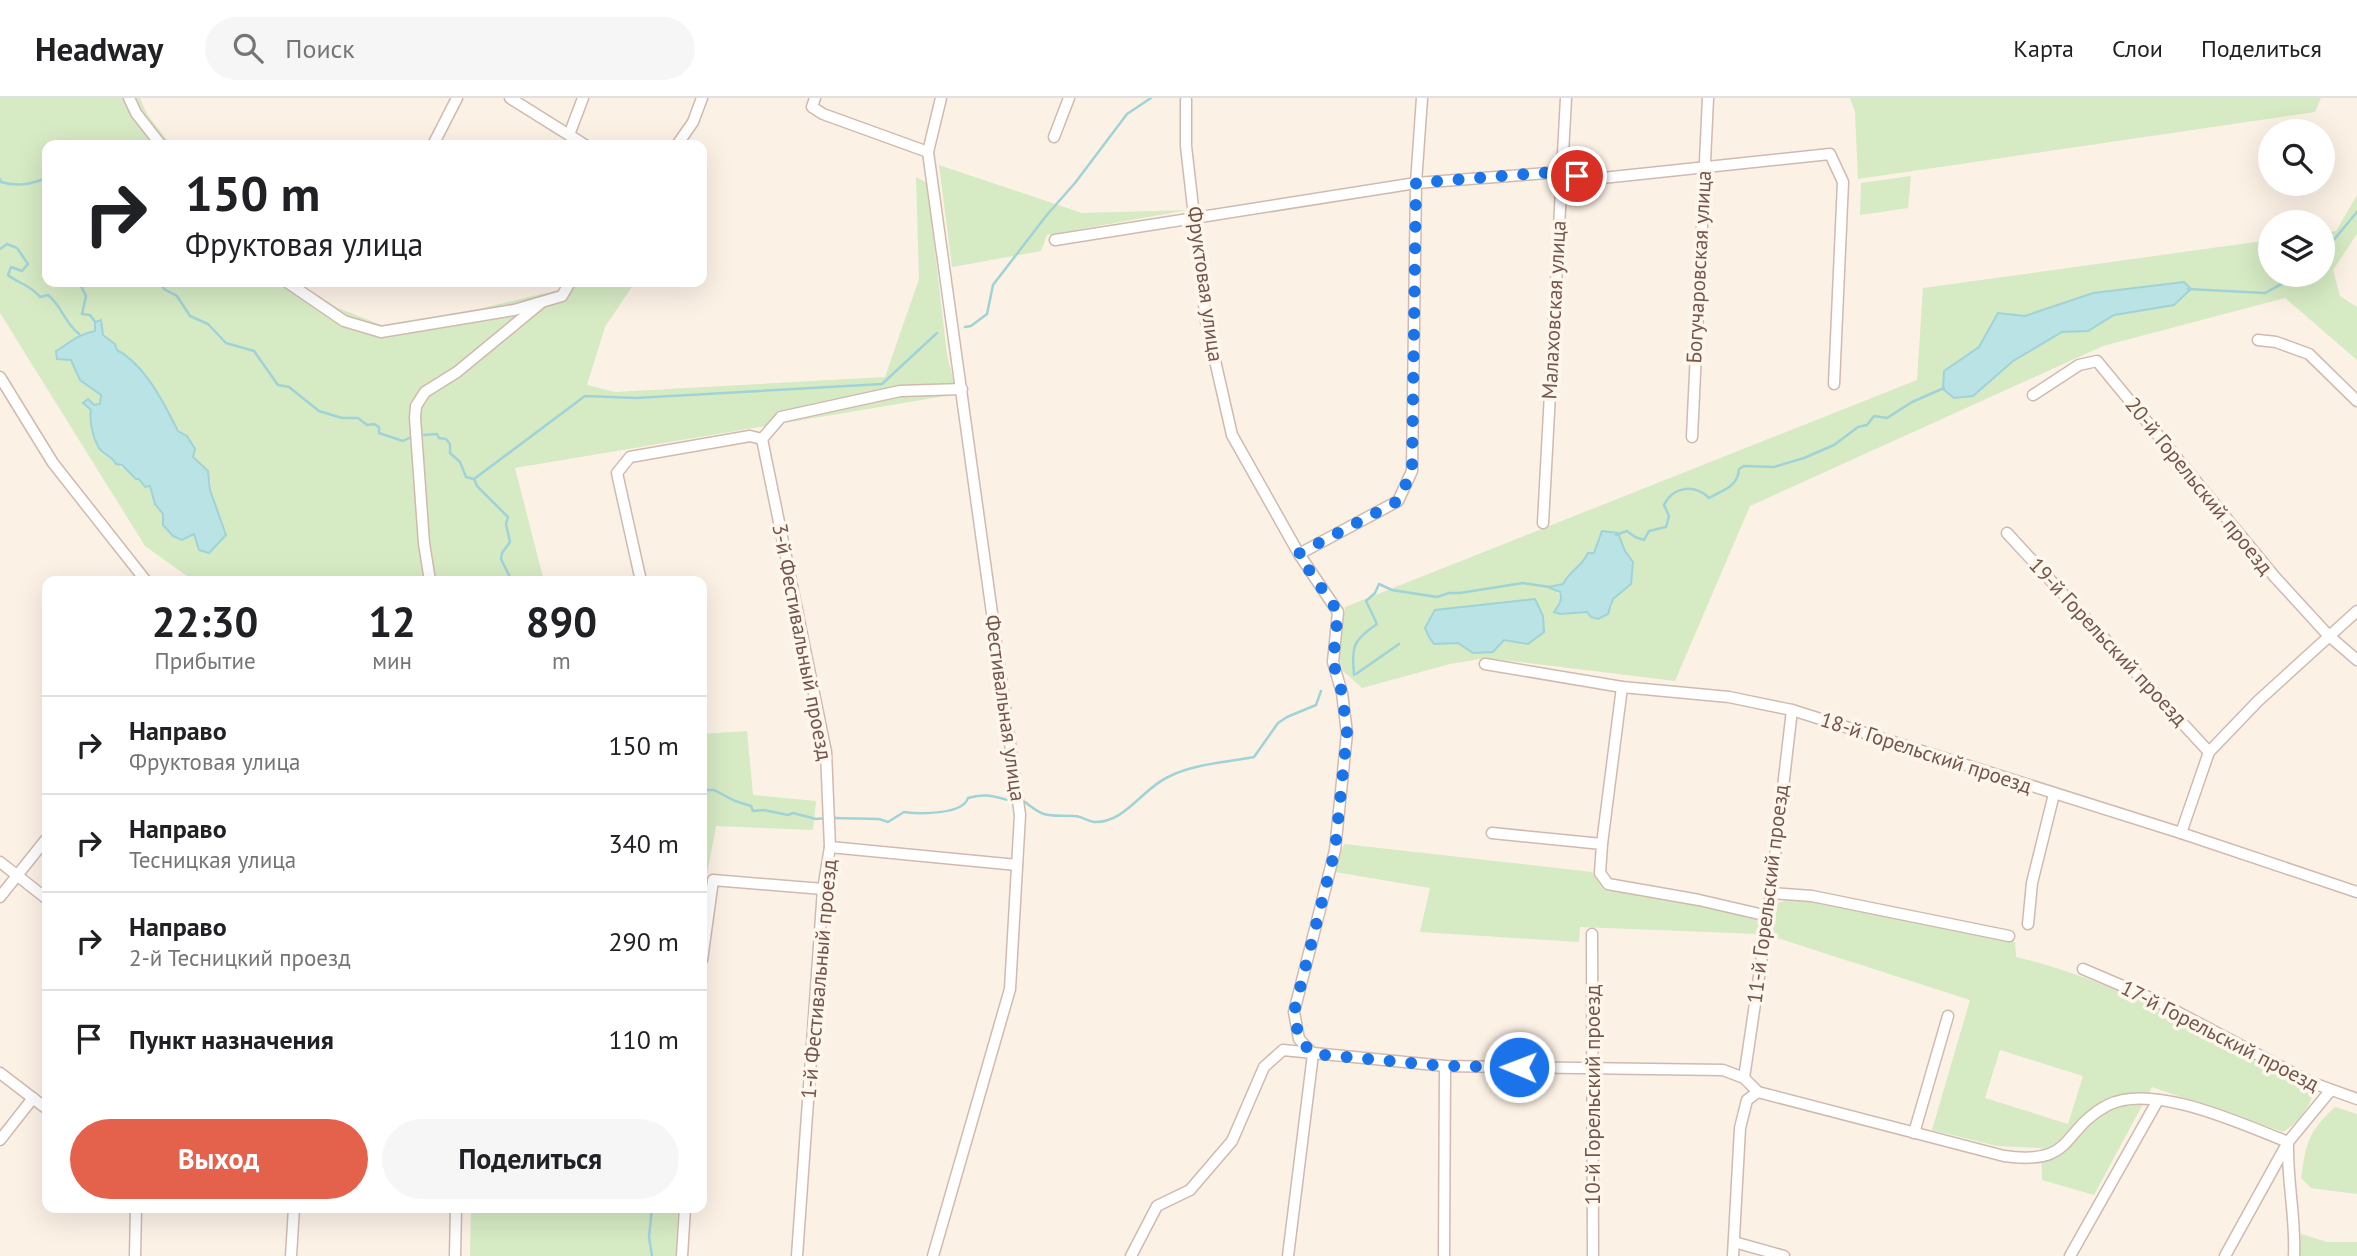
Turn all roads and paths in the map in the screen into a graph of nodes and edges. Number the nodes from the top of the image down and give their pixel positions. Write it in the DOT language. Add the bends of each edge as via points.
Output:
graph roads {
  1 [pos="129,98"];
  2 [pos="457,98"];
  3 [pos="510,98"];
  4 [pos="583,98"];
  5 [pos="702,98"];
  6 [pos="815,98"];
  7 [pos="941,98"];
  8 [pos="1069,98"];
  9 [pos="1422,98"];
  10 [pos="1566,98"];
  11 [pos="1708,98"];
  12 [pos="1186,100"];
  13 [pos="569,135"];
  14 [pos="1054,137"];
  15 [pos="157,140"];
  16 [pos="436,140"];
  17 [pos="578,140"];
  18 [pos="680,140"];
  19 [pos="928,152"];
  20 [pos="1703,169"];
  21 [pos="1561,172"];
  22 [pos="1416,183"];
  23 [pos="1195,217"];
  24 [pos="1055,240"];
  25 [pos="294,287"];
  26 [pos="567,287"];
  27 [pos="542,302"];
  28 [pos="2258,340"];
  29 [pos="0,377"];
  30 [pos="1833,384"];
  31 [pos="962,388"];
  32 [pos="2033,395"];
  33 [pos="2357,401"];
  34 [pos="1692,437"];
  35 [pos="762,439"];
  36 [pos="1543,523"];
  37 [pos="2007,533"];
  38 [pos="1298,554"];
  39 [pos="142,576"];
  40 [pos="429,576"];
  41 [pos="640,576"];
  42 [pos="2357,611"];
  43 [pos="2328,635"];
  44 [pos="2357,660"];
  45 [pos="1485,664"];
  46 [pos="1622,687"];
  47 [pos="1792,710"];
  48 [pos="2209,752"];
  49 [pos="2054,794"];
  50 [pos="1492,833"];
  51 [pos="2181,833"];
  52 [pos="42,844"];
  53 [pos="1602,844"];
  54 [pos="830,847"];
  55 [pos="0,862"];
  56 [pos="1017,866"];
  57 [pos="18,875"];
  58 [pos="823,889"];
  59 [pos="1770,892"];
  60 [pos="2357,892"];
  61 [pos="42,895"];
  62 [pos="0,897"];
  63 [pos="1768,916"];
  64 [pos="707,924"];
  65 [pos="2028,924"];
  66 [pos="1592,934"];
  67 [pos="2009,936"];
  68 [pos="2083,969"];
  69 [pos="1948,1016"];
  70 [pos="1313,1054"];
  71 [pos="1445,1066"];
  72 [pos="1593,1069"];
  73 [pos="0,1073"];
  74 [pos="1744,1078"];
  75 [pos="2330,1091"];
  76 [pos="1758,1092"];
  77 [pos="33,1098"];
  78 [pos="2357,1099"];
  79 [pos="2158,1100"];
  80 [pos="42,1105"];
  81 [pos="1914,1133"];
  82 [pos="0,1140"];
  83 [pos="2288,1142"];
  84 [pos="136,1213"];
  85 [pos="294,1213"];
  86 [pos="456,1213"];
  87 [pos="685,1213"];
  88 [pos="1734,1242"];
  89 [pos="135,1256"];
  90 [pos="291,1256"];
  91 [pos="455,1256"];
  92 [pos="682,1256"];
  93 [pos="797,1256"];
  94 [pos="933,1256"];
  95 [pos="1131,1256"];
  96 [pos="1288,1256"];
  97 [pos="1444,1256"];
  98 [pos="1593,1256"];
  99 [pos="1733,1256"];
  100 [pos="1784,1256"];
  101 [pos="2070,1256"];
  102 [pos="2225,1256"];
  103 [pos="2294,1256"];
  1 -- 15 [label="street"];
  2 -- 16 [label="street"];
  3 -- 13 [label="street"];
  4 -- 13 [label="street"];
  5 -- 18 [label="street"];
  6 -- 19 [label="street" via="812,107 823,114"];
  7 -- 19 [label="street"];
  8 -- 14 [label="street"];
  9 -- 22 [label="street"];
  10 -- 21 [label="street, Малаховская улица"];
  11 -- 20 [label="street, Богучаровская улица"];
  12 -- 23 [label="street, Фруктовая улица" via="1186,146"];
  13 -- 17 [label="street"];
  19 -- 31 [label="street, Фестивальная улица"];
  20 -- 21 [label="street" via="1593,179"];
  20 -- 30 [label="street" via="1830,154 1843,181"];
  20 -- 34 [label="street, Богучаровская улица"];
  21 -- 22 [label="street"];
  21 -- 36 [label="street, Малаховская улица"];
  22 -- 23 [label="street"];
  22 -- 38 [label="street" via="1412,471 1398,501"];
  23 -- 24 [label="street"];
  23 -- 38 [label="street, Фруктовая улица" via="1206,321 1233,435"];
  25 -- 27 [label="street" via="344,321 382,332"];
  26 -- 27 [label="street" via="562,296"];
  27 -- 40 [label="street" via="425,393 416,406"];
  28 -- 33 [label="street" via="2309,354"];
  29 -- 39 [label="street" via="53,463"];
  31 -- 35 [label="street" via="900,391 781,417"];
  31 -- 56 [label="street, Фестивальная улица" via="1020,815"];
  32 -- 43 [label="street, 20-й Горельский проезд" via="2079,365 2097,361"];
  35 -- 41 [label="street" via="750,436 630,457 617,473"];
  35 -- 54 [label="street, 3-й Фестивальный проезд" via="826,752"];
  37 -- 48 [label="street, 19-й Горельский проезд"];
  38 -- 70 [label="street, Фруктовая улица" via="1338,612 1333,662 1347,733 1335,850 1294,1012 1299,1039"];
  42 -- 43 [label="street"];
  43 -- 44 [label="street, 20-й Горельский проезд"];
  43 -- 48 [label="street"];
  45 -- 46 [label="street, 18-й Горельский проезд"];
  46 -- 47 [label="street, 18-й Горельский проезд" via="1729,697"];
  46 -- 53 [label="street"];
  47 -- 49 [label="street, 18-й Горельский проезд"];
  47 -- 59 [label="street, 11-й Горельский проезд"];
  48 -- 51 [label="street"];
  49 -- 51 [label="street, 18-й Горельский проезд"];
  49 -- 65 [label="street" via="2032,883"];
  50 -- 53 [label="street"];
  51 -- 60 [label="street, 18-й Горельский проезд"];
  52 -- 57 [label="street"];
  53 -- 63 [label="street" via="1600,873 1608,884"];
  54 -- 56 [label="street, 1-й Фестивальный проезд"];
  54 -- 58 [label="street, 1-й Фестивальный проезд"];
  55 -- 57 [label="street"];
  56 -- 94 [label="street, Фестивальная улица" via="1010,989"];
  57 -- 61 [label="street"];
  57 -- 62 [label="street"];
  58 -- 64 [label="street" via="713,880"];
  58 -- 93 [label="street, 1-й Фестивальный проезд"];
  59 -- 63 [label="street, 11-й Горельский проезд"];
  59 -- 67 [label="street" via="1812,896"];
  63 -- 74 [label="street, 11-й Горельский проезд"];
  66 -- 72 [label="street, 10-й Горельский проезд"];
  68 -- 75 [label="street, 17-й Горельский проезд" via="2153,999"];
  69 -- 81 [label="street"];
  70 -- 71 [label="street"];
  70 -- 95 [label="street" via="1283,1050 1264,1067 1232,1141 1190,1191 1157,1206"];
  70 -- 96 [label="street"];
  71 -- 72 [label="street"];
  71 -- 97 [label="street"];
  72 -- 74 [label="street" via="1723,1070"];
  72 -- 98 [label="street, 10-й Горельский проезд"];
  73 -- 77 [label="street"];
  74 -- 76 [label="street"];
  75 -- 78 [label="street, 17-й Горельский проезд"];
  75 -- 83 [label="street"];
  76 -- 81 [label="street"];
  76 -- 88 [label="street" via="1747,1100 1740,1128"];
  77 -- 80 [label="street"];
  77 -- 82 [label="street"];
  79 -- 81 [label="street" via="2108,1105 2064,1147 2048,1156 2027,1159"];
  79 -- 83 [label="street" via="2210,1111"];
  79 -- 101 [label="street"];
  83 -- 102 [label="street"];
  83 -- 103 [label="street"];
  84 -- 89 [label="street"];
  85 -- 90 [label="street"];
  86 -- 91 [label="street"];
  87 -- 92 [label="street"];
  88 -- 99 [label="street"];
  88 -- 100 [label="street"];
}
